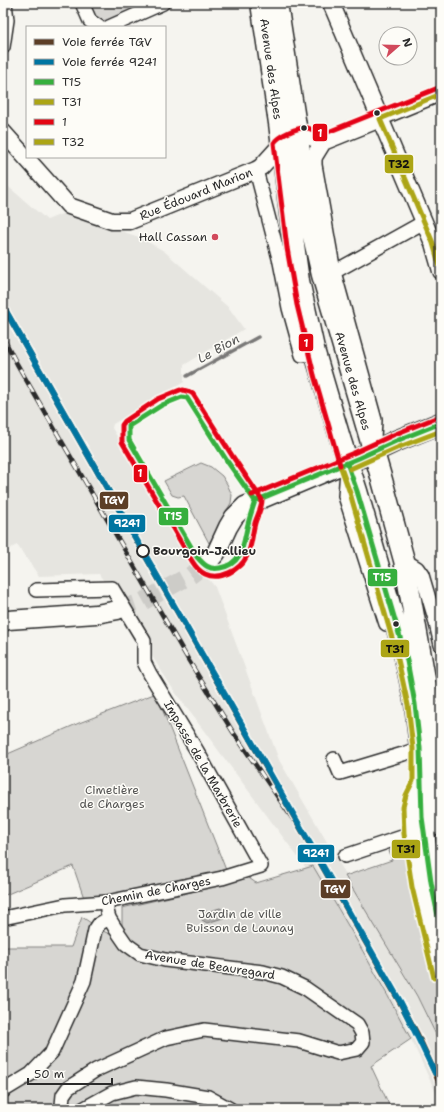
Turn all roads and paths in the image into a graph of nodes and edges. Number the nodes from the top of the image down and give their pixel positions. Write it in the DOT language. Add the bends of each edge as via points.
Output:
graph roads {
  1 [pos="5,3"];
  2 [pos="82,3"];
  3 [pos="163,3"];
  4 [pos="261,3"];
  5 [pos="277,3"];
  6 [pos="331,3"];
  7 [pos="98,26"];
  8 [pos="111,26"];
  9 [pos="3,47"];
  10 [pos="441,94"];
  11 [pos="380,119"];
  12 [pos="3,132"];
  13 [pos="290,141"];
  14 [pos="306,157"];
  15 [pos="26,158"];
  16 [pos="26,158"];
  17 [pos="259,169"];
  18 [pos="424,222"];
  19 [pos="441,270"];
  20 [pos="334,272"];
  21 [pos="315,353"];
  22 [pos="441,422"];
  23 [pos="373,451"];
  24 [pos="347,463"];
  25 [pos="402,552"];
  26 [pos="208,561"];
  27 [pos="36,590"];
  28 [pos="118,610"];
  29 [pos="3,622"];
  30 [pos="441,645"];
  31 [pos="411,751"];
  32 [pos="334,759"];
  33 [pos="420,783"];
  34 [pos="441,825"];
  35 [pos="411,834"];
  36 [pos="345,856"];
  37 [pos="261,866"];
  38 [pos="108,902"];
  39 [pos="3,918"];
  40 [pos="109,918"];
  41 [pos="441,930"];
  42 [pos="441,976"];
  43 [pos="3,1091"];
  44 [pos="66,1109"];
  45 [pos="83,1109"];
  46 [pos="230,1109"];
  1 -- 9 [label="street"];
  2 -- 7 [label="street" via="90,21"];
  3 -- 8 [label="street"];
  4 -- 13 [label="main road, Avenue des Alpes"];
  5 -- 13 [label="main road, Avenue des Alpes"];
  6 -- 11 [label="street"];
  10 -- 11 [label="street, Rue Édouard Marion"];
  11 -- 14 [label="street, Rue Édouard Marion"];
  11 -- 18 [label="street"];
  12 -- 15 [label="street, Rue Édouard Marion"];
  13 -- 14 [label="main road, Avenue des Alpes"];
  13 -- 14 [label="street" via="306,135"];
  13 -- 17 [label="street, Rue Édouard Marion"];
  14 -- 17 [label="street, Rue Édouard Marion" via="277,170"];
  14 -- 20 [label="street, Avenue des Alpes" via="315,165"];
  14 -- 21 [label="main road, Avenue des Alpes" via="290,223 299,281"];
  14 -- 23 [label="main road, Avenue des Alpes" via="313,236"];
  16 -- 17 [label="street, Rue Édouard Marion" via="69,206 112,221 130,221"];
  17 -- 21 [label="street" via="289,308 302,355"];
  18 -- 19 [label="street"];
  18 -- 20 [label="street"];
  20 -- 23 [label="street, Avenue des Alpes" via="375,420"];
  21 -- 24 [label="main road, Avenue des Alpes"];
  22 -- 23 [label="main road"];
  23 -- 24 [label="main road"];
  23 -- 25 [label="main road, Avenue des Alpes"];
  24 -- 25 [label="main road" via="366,479 384,527"];
  24 -- 26 [label="main road" via="245,506 234,517 216,553"];
  24 -- 31 [label="main road, Avenue des Alpes" via="404,653 415,704"];
  25 -- 30 [label="street" via="422,575"];
  25 -- 34 [label="main road, Avenue des Alpes" via="427,690"];
  27 -- 37 [label="street, Impasse de la Marbrerie" via="112,588 144,641 144,662 150,674"];
  28 -- 29 [label="main road"];
  31 -- 32 [label="street" via="340,773"];
  31 -- 33 [label="main road, Avenue des Alpes"];
  33 -- 35 [label="street" via="410,808"];
  33 -- 41 [label="main road, Avenue des Alpes" via="431,882"];
  35 -- 36 [label="street"];
  35 -- 42 [label="street" via="419,885"];
  37 -- 38 [label="street, Chemin de Charges" via="222,878"];
  38 -- 39 [label="street, Chemin de Charges" via="65,905"];
  38 -- 40 [label="street, Avenue de Beauregard"];
  40 -- 43 [label="street" via="95,930 84,981 52,1052 31,1074"];
  40 -- 44 [label="street, Avenue de Beauregard" via="126,944 140,954 165,960 263,972 282,977 305,988 357,1024 363,1042 357,1049 338,1053 299,1041 204,1030 166,1038 96,1070 68,1088 63,1094 62,1105"];
  45 -- 46 [label="street" via="112,1093 136,1087 208,1097"];
}
